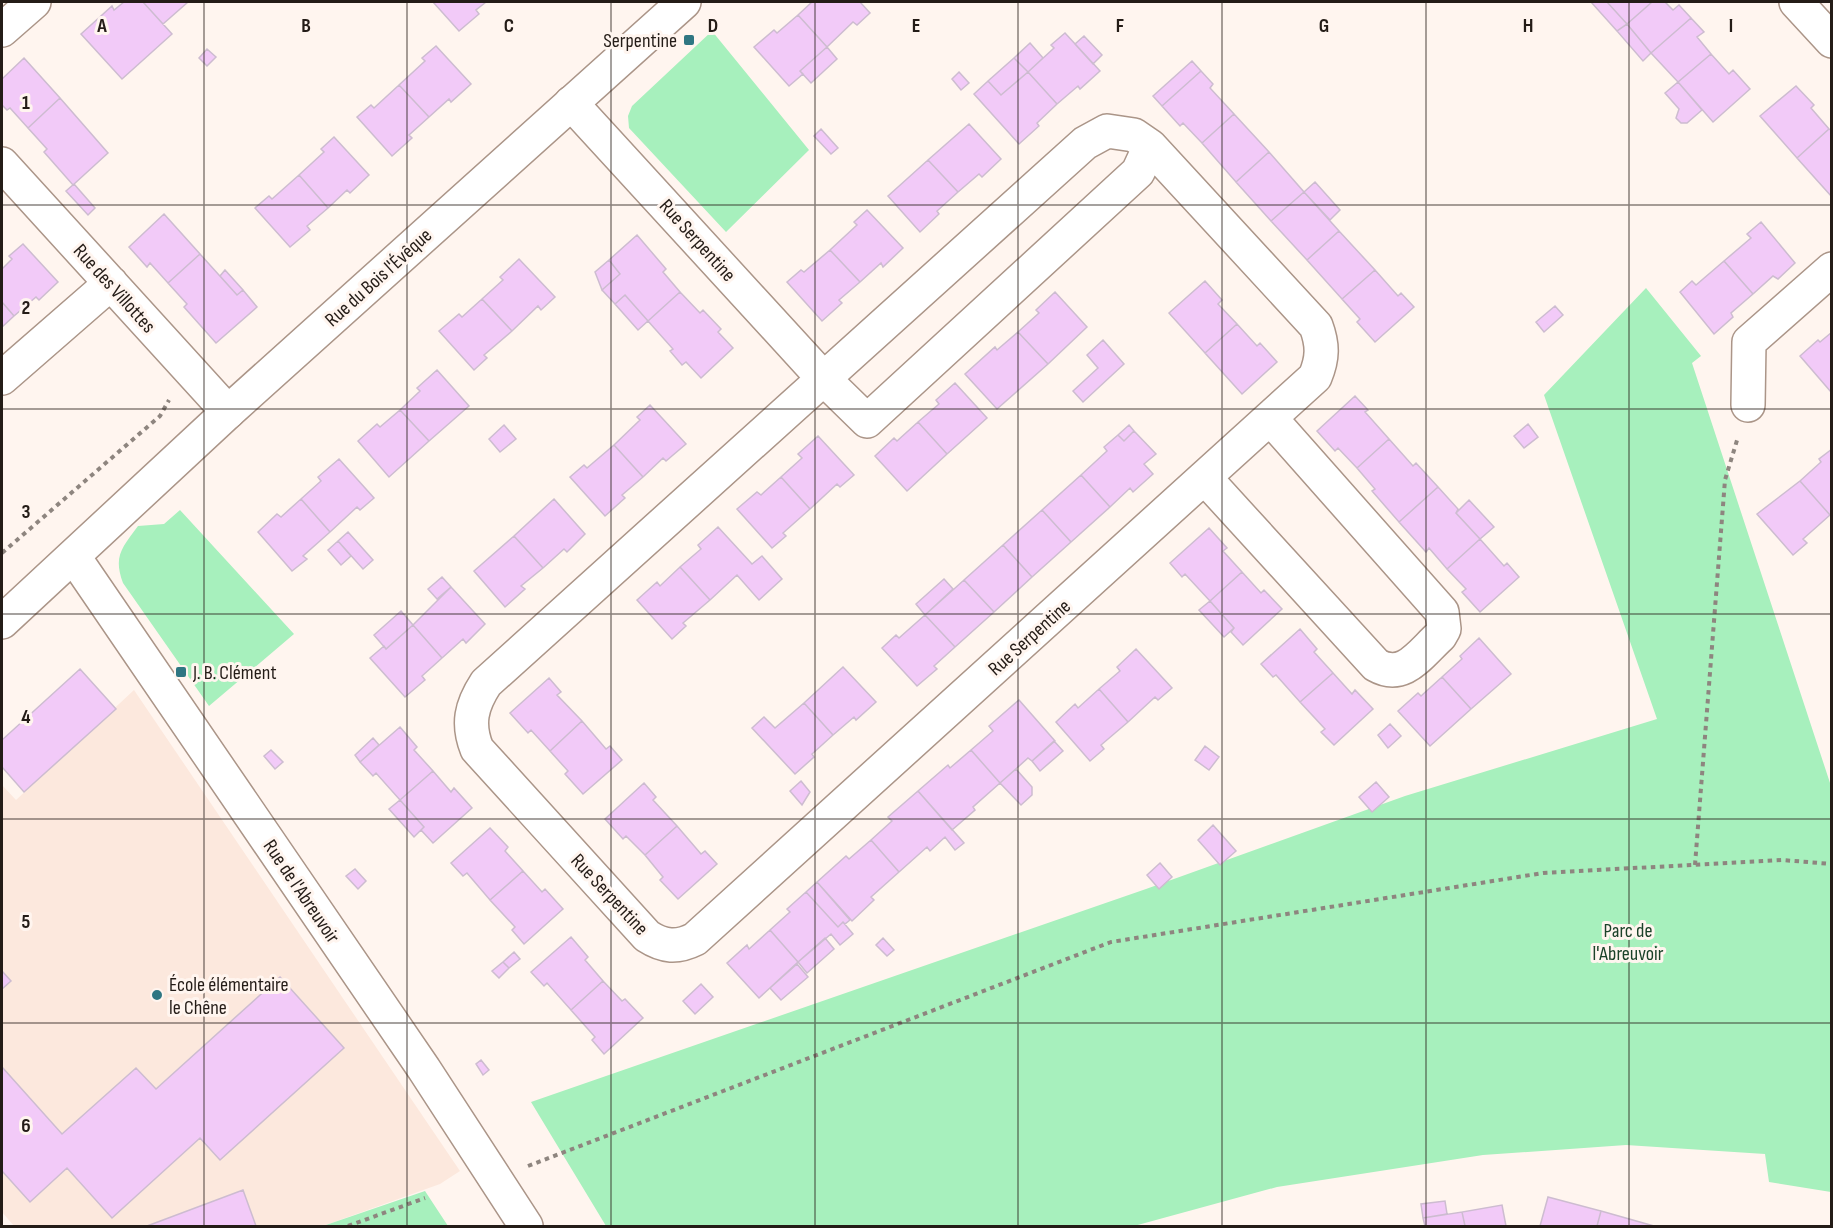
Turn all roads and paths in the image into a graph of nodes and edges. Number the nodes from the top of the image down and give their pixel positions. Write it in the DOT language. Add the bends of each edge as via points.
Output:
graph roads {
  1 [pos="34,2"];
  2 [pos="684,2"];
  3 [pos="1796,2"];
  4 [pos="2,30"];
  5 [pos="1832,41"];
  6 [pos="571,102"];
  7 [pos="1150,146"];
  8 [pos="2,164"];
  9 [pos="1832,269"];
  10 [pos="111,283"];
  11 [pos="2,378"];
  12 [pos="823,378"];
  13 [pos="172,397"];
  14 [pos="1748,405"];
  15 [pos="228,412"];
  16 [pos="1271,419"];
  17 [pos="1205,478"];
  18 [pos="2,553"];
  19 [pos="74,557"];
  20 [pos="2,622"];
  21 [pos="1832,864"];
  22 [pos="1695,865"];
  23 [pos="528,1165"];
  24 [pos="425,1198"];
  25 [pos="348,1227"];
  26 [pos="526,1227"];
  1 -- 4 [label="street"];
  2 -- 6 [label="street, Rue du Bois l'Évêque"];
  3 -- 5 [label="street"];
  6 -- 12 [label="street, Rue Serpentine"];
  6 -- 15 [label="street, Rue du Bois l'Évêque"];
  7 -- 12 [label="street, Rue Serpentine" via="1121,131 1107,131 1085,143"];
  7 -- 12 [label="street, Rue Serpentine" via="1138,172 867,422"];
  7 -- 16 [label="street, Rue Serpentine" via="1316,326 1323,343 1315,377"];
  8 -- 10 [label="street, Rue des Villottes"];
  9 -- 14 [label="street" via="1749,342"];
  10 -- 11 [label="street"];
  10 -- 15 [label="street, Rue des Villottes"];
  12 -- 17 [label="street, Rue Serpentine" via="486,683 475,700 470,718 477,749 647,936 658,943 677,945 695,939"];
  13 -- 18 [label="path" via="160,416"];
  14 -- 22 [label="path" via="1725,480"];
  15 -- 19 [label="street, Rue du Bois l'Évêque"];
  16 -- 17 [label="street, Rue Serpentine"];
  16 -- 17 [label="street" via="1442,612 1444,629 1440,636 1414,660 1399,671 1376,665"];
  19 -- 20 [label="street, Rue du Bois l'Évêque"];
  19 -- 26 [label="street, Rue de l'Abreuvoir" via="430,1079"];
  21 -- 22 [label="path" via="1782,860"];
  22 -- 23 [label="path" via="1543,873 1111,942"];
  24 -- 25 [label="path"];
}
